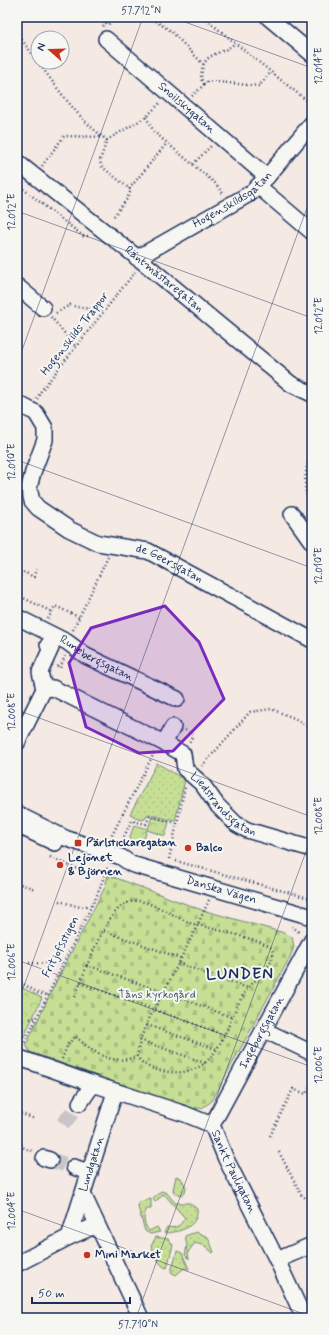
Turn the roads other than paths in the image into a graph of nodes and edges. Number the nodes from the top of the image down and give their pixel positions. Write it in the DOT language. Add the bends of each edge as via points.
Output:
graph roads {
  1 [pos="268,17"];
  2 [pos="106,39"];
  3 [pos="312,54"];
  4 [pos="312,123"];
  5 [pos="17,162"];
  6 [pos="262,182"];
  7 [pos="312,232"];
  8 [pos="137,264"];
  9 [pos="17,286"];
  10 [pos="47,312"];
  11 [pos="312,394"];
  12 [pos="17,403"];
  13 [pos="292,514"];
  14 [pos="312,542"];
  15 [pos="17,617"];
  16 [pos="312,640"];
  17 [pos="48,645"];
  18 [pos="44,688"];
  19 [pos="177,700"];
  20 [pos="173,727"];
  21 [pos="161,741"];
  22 [pos="17,743"];
  23 [pos="17,814"];
  24 [pos="17,825"];
  25 [pos="312,849"];
  26 [pos="131,864"];
  27 [pos="312,916"];
  28 [pos="312,940"];
  29 [pos="264,1030"];
  30 [pos="312,1053"];
  31 [pos="17,1057"];
  32 [pos="93,1084"];
  33 [pos="115,1092"];
  34 [pos="80,1104"];
  35 [pos="212,1125"];
  36 [pos="74,1168"];
  37 [pos="90,1173"];
  38 [pos="83,1194"];
  39 [pos="98,1225"];
  40 [pos="69,1238"];
  41 [pos="312,1245"];
  42 [pos="277,1260"];
  43 [pos="17,1264"];
  44 [pos="141,1318"];
  45 [pos="304,1318"];
  1 -- 3 [label="street"];
  2 -- 6 [label="street, Snoilskygatan" via="219,137"];
  4 -- 6 [label="street, Hogenskildsgatan"];
  5 -- 8 [label="street, Räntmästaregatan"];
  6 -- 7 [label="street, Snoilskygatan"];
  6 -- 8 [label="street, Hogenskildsgatan" via="238,202"];
  8 -- 11 [label="street, Räntmästaregatan" via="291,384"];
  9 -- 10 [label="street"];
  12 -- 16 [label="street, de Geersgatan" via="33,411 40,418 46,434 29,493 38,508 98,543 148,551"];
  13 -- 14 [label="street"];
  15 -- 19 [label="street, Runebergsgatan" via="67,642 86,656"];
  17 -- 18 [label="street" via="51,648 40,672"];
  18 -- 21 [label="street, Liedstrandsgatan" via="54,688"];
  18 -- 22 [label="street"];
  20 -- 21 [label="street"];
  21 -- 25 [label="street, Liedstrandsgatan" via="183,754 185,769 202,784 217,805 236,824"];
  23 -- 26 [label="street, Danska Vägen" via="65,838 121,857"];
  24 -- 26 [label="street, Danska Vägen" via="108,868"];
  26 -- 27 [label="street, Danska Vägen"];
  28 -- 29 [label="street, Ingeborgsgatan"];
  29 -- 30 [label="street"];
  29 -- 35 [label="street, Ingeborgsgatan"];
  31 -- 32 [label="street, Sankt Pauligatan"];
  32 -- 33 [label="street, Sankt Pauligatan"];
  32 -- 34 [label="street"];
  33 -- 35 [label="street, Sankt Pauligatan"];
  33 -- 37 [label="street, Lundgatan"];
  35 -- 42 [label="street, Sankt Pauligatan" via="226,1159"];
  36 -- 37 [label="street"];
  37 -- 38 [label="street, Lundgatan"];
  38 -- 39 [label="street"];
  38 -- 40 [label="street, Lundgatan"];
  39 -- 40 [label="street"];
  39 -- 44 [label="street"];
  40 -- 43 [label="street"];
  41 -- 42 [label="street"];
  42 -- 45 [label="street, Sankt Pauligatan"];
}
